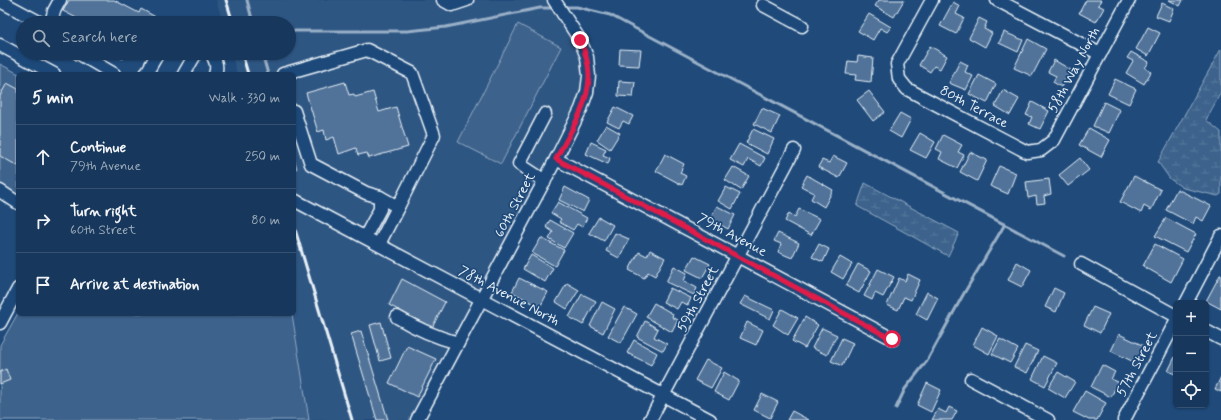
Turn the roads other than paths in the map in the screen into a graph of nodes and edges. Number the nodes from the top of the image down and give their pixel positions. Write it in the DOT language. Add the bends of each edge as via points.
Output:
graph roads {
  1 [pos="60,0"];
  2 [pos="443,0"];
  3 [pos="467,0"];
  4 [pos="554,0"];
  5 [pos="932,0"];
  6 [pos="997,0"];
  7 [pos="1129,0"];
  8 [pos="0,1"];
  9 [pos="760,2"];
  10 [pos="28,16"];
  11 [pos="53,16"];
  12 [pos="802,26"];
  13 [pos="0,45"];
  14 [pos="16,51"];
  15 [pos="1100,54"];
  16 [pos="37,60"];
  17 [pos="90,60"];
  18 [pos="154,60"];
  19 [pos="192,60"];
  20 [pos="216,60"];
  21 [pos="52,72"];
  22 [pos="111,72"];
  23 [pos="147,72"];
  24 [pos="185,72"];
  25 [pos="216,72"];
  26 [pos="290,72"];
  27 [pos="545,114"];
  28 [pos="296,118"];
  29 [pos="794,150"];
  30 [pos="1041,150"];
  31 [pos="556,159"];
  32 [pos="545,181"];
  33 [pos="0,191"];
  34 [pos="380,197"];
  35 [pos="296,201"];
  36 [pos="16,202"];
  37 [pos="398,207"];
  38 [pos="1221,236"];
  39 [pos="365,237"];
  40 [pos="379,244"];
  41 [pos="738,256"];
  42 [pos="1081,264"];
  43 [pos="16,293"];
  44 [pos="482,299"];
  45 [pos="1188,300"];
  46 [pos="1173,314"];
  47 [pos="397,317"];
  48 [pos="0,323"];
  49 [pos="1173,327"];
  50 [pos="1209,333"];
  51 [pos="892,339"];
  52 [pos="1221,339"];
  53 [pos="458,343"];
  54 [pos="971,379"];
  55 [pos="663,395"];
  56 [pos="417,420"];
  57 [pos="650,420"];
  58 [pos="710,420"];
  59 [pos="1048,420"];
  60 [pos="1124,420"];
  1 -- 11 [label="street"];
  2 -- 3 [label="street" via="452,5"];
  4 -- 31 [label="street, 60th Street" via="580,40 587,58 589,76 581,109"];
  5 -- 30 [label="street, 80th Terrace" via="898,64 898,79 907,89 1027,152"];
  6 -- 15 [label="street"];
  7 -- 15 [label="street, 58th Way North"];
  8 -- 10 [label="street"];
  9 -- 12 [label="street"];
  13 -- 14 [label="street"];
  15 -- 30 [label="street, 58th Way North" via="1054,140"];
  16 -- 21 [label="street"];
  17 -- 22 [label="street"];
  18 -- 23 [label="street"];
  19 -- 24 [label="street"];
  20 -- 25 [label="street"];
  26 -- 37 [label="street" via="367,50 412,73 434,135"];
  27 -- 32 [label="street" via="519,164"];
  28 -- 34 [label="street" via="311,164 366,193"];
  29 -- 41 [label="street, 59th Street"];
  31 -- 32 [label="street, 60th Street"];
  31 -- 41 [label="street, 79th Avenue"];
  32 -- 44 [label="street, 60th Street"];
  33 -- 36 [label="street"];
  34 -- 37 [label="street"];
  34 -- 39 [label="street" via="380,209"];
  35 -- 39 [label="street, 78th Avenue North"];
  37 -- 40 [label="street"];
  38 -- 45 [label="street"];
  39 -- 40 [label="street, 78th Avenue North"];
  40 -- 44 [label="street, 78th Avenue North"];
  41 -- 51 [label="street, 79th Avenue"];
  41 -- 55 [label="street, 59th Street"];
  42 -- 46 [label="street"];
  43 -- 48 [label="street"];
  44 -- 53 [label="street, 60th Street"];
  44 -- 55 [label="street, 78th Avenue North"];
  47 -- 53 [label="street" via="419,330"];
  49 -- 60 [label="street, 57th Street"];
  50 -- 52 [label="street"];
  53 -- 56 [label="street, 60th Street"];
  54 -- 59 [label="street"];
  55 -- 57 [label="street, 59th Street"];
  55 -- 58 [label="street, 78th Avenue North"];
}
